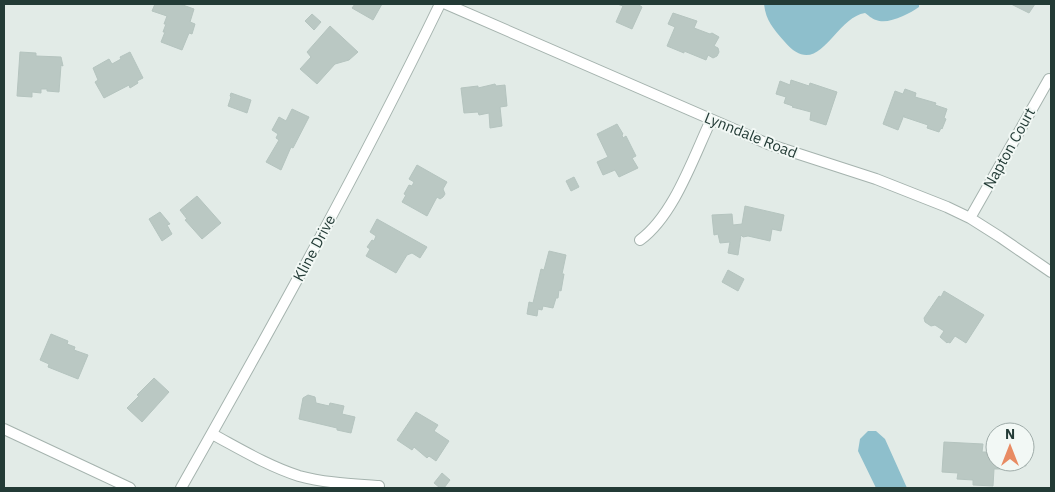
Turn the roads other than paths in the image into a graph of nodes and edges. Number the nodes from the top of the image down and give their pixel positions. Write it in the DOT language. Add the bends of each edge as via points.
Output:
graph roads {
  1 [pos="440,4"];
  2 [pos="446,4"];
  3 [pos="1049,79"];
  4 [pos="711,120"];
  5 [pos="970,218"];
  6 [pos="640,240"];
  7 [pos="1051,272"];
  8 [pos="4,429"];
  9 [pos="212,434"];
  10 [pos="378,486"];
  11 [pos="130,488"];
  12 [pos="181,488"];
  1 -- 9 [label="street, Kline Drive" via="359,164"];
  2 -- 4 [label="street, Lynndale Road"];
  3 -- 5 [label="street, Napton Court"];
  4 -- 5 [label="street, Lynndale Road"];
  4 -- 6 [label="street" via="669,209 658,225"];
  5 -- 7 [label="street, Lynndale Road"];
  8 -- 11 [label="street"];
  9 -- 10 [label="street" via="299,476"];
  9 -- 12 [label="street, Kline Drive"];
}
